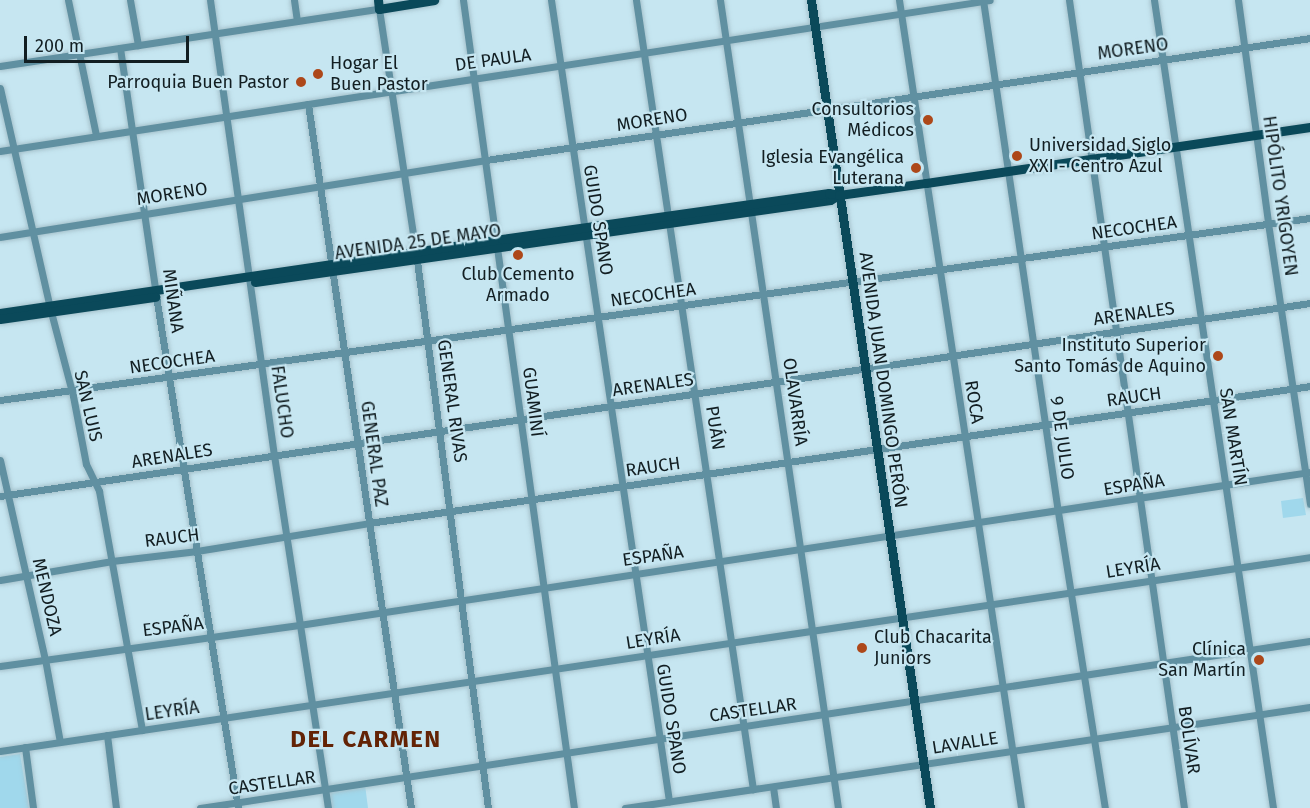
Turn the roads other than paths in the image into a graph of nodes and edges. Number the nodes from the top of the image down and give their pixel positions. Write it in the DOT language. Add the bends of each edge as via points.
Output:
graph roads {
  1 [pos="68,0"];
  2 [pos="130,0"];
  3 [pos="210,0"];
  4 [pos="294,0"];
  5 [pos="434,0"];
  6 [pos="463,0"];
  7 [pos="551,0"];
  8 [pos="636,0"];
  9 [pos="720,0"];
  10 [pos="811,0"];
  11 [pos="899,0"];
  12 [pos="985,0"];
  13 [pos="1069,0"];
  14 [pos="1154,0"];
  15 [pos="1238,0"];
  16 [pos="379,5"];
  17 [pos="901,13"];
  18 [pos="297,21"];
  19 [pos="814,27"];
  20 [pos="214,33"];
  21 [pos="1310,38"];
  22 [pos="726,40"];
  23 [pos="138,45"];
  24 [pos="120,48"];
  25 [pos="1244,48"];
  26 [pos="644,52"];
  27 [pos="78,54"];
  28 [pos="1164,59"];
  29 [pos="0,66"];
  30 [pos="560,66"];
  31 [pos="1079,72"];
  32 [pos="474,77"];
  33 [pos="997,84"];
  34 [pos="0,88"];
  35 [pos="392,92"];
  36 [pos="914,95"];
  37 [pos="308,104"];
  38 [pos="825,109"];
  39 [pos="227,115"];
  40 [pos="739,122"];
  41 [pos="1310,127"];
  42 [pos="132,131"];
  43 [pos="1255,134"];
  44 [pos="96,135"];
  45 [pos="655,135"];
  46 [pos="1176,146"];
  47 [pos="571,148"];
  48 [pos="15,149"];
  49 [pos="0,151"];
  50 [pos="1091,159"];
  51 [pos="486,160"];
  52 [pos="1009,171"];
  53 [pos="404,174"];
  54 [pos="926,183"];
  55 [pos="322,186"];
  56 [pos="839,195"];
  57 [pos="239,199"];
  58 [pos="750,208"];
  59 [pos="146,213"];
  60 [pos="1310,218"];
  61 [pos="667,220"];
  62 [pos="1268,224"];
  63 [pos="33,232"];
  64 [pos="585,232"];
  65 [pos="1189,236"];
  66 [pos="0,237"];
  67 [pos="497,244"];
  68 [pos="1104,248"];
  69 [pos="416,256"];
  70 [pos="1023,259"];
  71 [pos="333,267"];
  72 [pos="940,271"];
  73 [pos="249,280"];
  74 [pos="852,282"];
  75 [pos="156,293"];
  76 [pos="764,295"];
  77 [pos="1310,303"];
  78 [pos="681,306"];
  79 [pos="1280,307"];
  80 [pos="50,308"];
  81 [pos="0,313"];
  82 [pos="598,317"];
  83 [pos="0,319"];
  84 [pos="1200,320"];
  85 [pos="509,329"];
  86 [pos="1116,331"];
  87 [pos="427,341"];
  88 [pos="1034,343"];
  89 [pos="345,353"];
  90 [pos="951,356"];
  91 [pos="262,364"];
  92 [pos="865,368"];
  93 [pos="169,378"];
  94 [pos="777,383"];
  95 [pos="1310,386"];
  96 [pos="1293,389"];
  97 [pos="71,390"];
  98 [pos="694,394"];
  99 [pos="0,400"];
  100 [pos="1212,402"];
  101 [pos="609,406"];
  102 [pos="1128,413"];
  103 [pos="520,420"];
  104 [pos="1046,425"];
  105 [pos="440,432"];
  106 [pos="964,437"];
  107 [pos="358,442"];
  108 [pos="877,449"];
  109 [pos="274,455"];
  110 [pos="0,460"];
  111 [pos="789,464"];
  112 [pos="184,470"];
  113 [pos="1308,473"];
  114 [pos="707,475"];
  115 [pos="96,484"];
  116 [pos="1225,486"];
  117 [pos="622,487"];
  118 [pos="4,496"];
  119 [pos="1140,499"];
  120 [pos="531,500"];
  121 [pos="1310,504"];
  122 [pos="1058,512"];
  123 [pos="451,513"];
  124 [pos="977,522"];
  125 [pos="369,523"];
  126 [pos="889,534"];
  127 [pos="286,536"];
  128 [pos="800,548"];
  129 [pos="197,551"];
  130 [pos="1310,557"];
  131 [pos="112,561"];
  132 [pos="719,562"];
  133 [pos="1237,568"];
  134 [pos="634,573"];
  135 [pos="27,576"];
  136 [pos="0,580"];
  137 [pos="1151,580"];
  138 [pos="543,587"];
  139 [pos="1070,593"];
  140 [pos="460,599"];
  141 [pos="989,604"];
  142 [pos="382,611"];
  143 [pos="901,619"];
  144 [pos="299,625"];
  145 [pos="813,631"];
  146 [pos="210,638"];
  147 [pos="1310,641"];
  148 [pos="732,642"];
  149 [pos="127,648"];
  150 [pos="1249,651"];
  151 [pos="646,655"];
  152 [pos="45,659"];
  153 [pos="1164,664"];
  154 [pos="0,666"];
  155 [pos="554,668"];
  156 [pos="1084,676"];
  157 [pos="471,682"];
  158 [pos="1001,688"];
  159 [pos="394,692"];
  160 [pos="913,702"];
  161 [pos="311,706"];
  162 [pos="1310,707"];
  163 [pos="826,715"];
  164 [pos="1259,715"];
  165 [pos="223,720"];
  166 [pos="744,727"];
  167 [pos="1172,728"];
  168 [pos="142,730"];
  169 [pos="107,735"];
  170 [pos="659,738"];
  171 [pos="1094,739"];
  172 [pos="60,742"];
  173 [pos="25,747"];
  174 [pos="0,751"];
  175 [pos="1012,751"];
  176 [pos="567,752"];
  177 [pos="483,764"];
  178 [pos="922,764"];
  179 [pos="406,776"];
  180 [pos="834,778"];
  181 [pos="773,787"];
  182 [pos="753,789"];
  183 [pos="325,791"];
  184 [pos="684,800"];
  185 [pos="669,801"];
  186 [pos="238,806"];
  187 [pos="33,808"];
  188 [pos="116,808"];
  189 [pos="200,808"];
  190 [pos="328,808"];
  191 [pos="411,808"];
  192 [pos="488,808"];
  193 [pos="574,808"];
  194 [pos="625,808"];
  195 [pos="685,808"];
  196 [pos="776,808"];
  197 [pos="838,808"];
  198 [pos="928,808"];
  199 [pos="1021,808"];
  200 [pos="1105,808"];
  201 [pos="1184,808"];
  202 [pos="1273,808"];
  1 -- 27 [label="street"];
  2 -- 23 [label="street"];
  3 -- 20 [label="street, FALUCHO"];
  4 -- 18 [label="street"];
  5 -- 16 [label="main road"];
  6 -- 32 [label="street, GUAMINÍ"];
  7 -- 30 [label="street, GUIDO SPANO"];
  8 -- 26 [label="street, PUÁN"];
  9 -- 22 [label="street, OLAVARRÍA"];
  10 -- 19 [label="main road, AVENIDA JUAN DOMINGO PERÓN"];
  11 -- 17 [label="street, ROCA"];
  12 -- 17 [label="street, DE PAULA"];
  12 -- 33 [label="street, 9 DE JULIO"];
  13 -- 31 [label="street, BOLÍVAR"];
  14 -- 28 [label="street, SAN MARTÍN"];
  15 -- 25 [label="street, HIPÓLITO YRIGOYEN"];
  16 -- 18 [label="street"];
  16 -- 35 [label="street, GENERAL RIVAS"];
  17 -- 19 [label="street, DE PAULA"];
  17 -- 36 [label="street, ROCA"];
  18 -- 20 [label="street"];
  19 -- 22 [label="street, DE PAULA"];
  19 -- 38 [label="main road, AVENIDA JUAN DOMINGO PERÓN"];
  20 -- 23 [label="street"];
  20 -- 39 [label="street, FALUCHO"];
  21 -- 25 [label="street, MORENO"];
  22 -- 26 [label="street, DE PAULA"];
  22 -- 40 [label="street, OLAVARRÍA"];
  23 -- 24 [label="street"];
  24 -- 27 [label="street"];
  24 -- 42 [label="street, MIÑANA"];
  25 -- 28 [label="street, MORENO"];
  25 -- 43 [label="street, HIPÓLITO YRIGOYEN"];
  26 -- 30 [label="street, DE PAULA"];
  26 -- 45 [label="street, PUÁN"];
  27 -- 29 [label="street"];
  27 -- 44 [label="street"];
  28 -- 31 [label="street, MORENO"];
  28 -- 46 [label="street, SAN MARTÍN"];
  30 -- 32 [label="street, DE PAULA"];
  30 -- 47 [label="street, GUIDO SPANO"];
  31 -- 33 [label="street, MORENO"];
  31 -- 50 [label="street, BOLÍVAR"];
  32 -- 35 [label="street, DE PAULA"];
  32 -- 51 [label="street, GUAMINÍ"];
  33 -- 36 [label="street, MORENO"];
  33 -- 52 [label="street, 9 DE JULIO"];
  34 -- 48 [label="street, SAN LUIS"];
  35 -- 37 [label="street, DE PAULA"];
  35 -- 53 [label="street, GENERAL RIVAS"];
  36 -- 38 [label="street, MORENO"];
  36 -- 54 [label="street, ROCA"];
  37 -- 39 [label="street, DE PAULA"];
  37 -- 55 [label="street, GENERAL PAZ"];
  38 -- 40 [label="street, MORENO"];
  38 -- 56 [label="main road, AVENIDA JUAN DOMINGO PERÓN"];
  39 -- 42 [label="street, DE PAULA"];
  39 -- 57 [label="street, FALUCHO"];
  40 -- 45 [label="street, MORENO"];
  40 -- 58 [label="street, OLAVARRÍA"];
  41 -- 43 [label="main road, AVENIDA 25 DE MAYO"];
  42 -- 44 [label="street, DE PAULA"];
  42 -- 59 [label="street, MIÑANA"];
  43 -- 46 [label="main road, AVENIDA 25 DE MAYO"];
  43 -- 62 [label="street, HIPÓLITO YRIGOYEN"];
  44 -- 48 [label="street, DE PAULA"];
  45 -- 47 [label="street, MORENO"];
  45 -- 61 [label="street, PUÁN"];
  46 -- 50 [label="main road, AVENIDA 25 DE MAYO"];
  46 -- 65 [label="street, SAN MARTÍN"];
  47 -- 51 [label="street, MORENO"];
  47 -- 64 [label="street, GUIDO SPANO"];
  48 -- 49 [label="street, DE PAULA"];
  48 -- 63 [label="street, SAN LUIS"];
  50 -- 52 [label="main road, AVENIDA 25 DE MAYO"];
  50 -- 68 [label="street, BOLÍVAR"];
  51 -- 53 [label="street, MORENO"];
  51 -- 67 [label="street, GUAMINÍ"];
  52 -- 54 [label="main road, AVENIDA 25 DE MAYO"];
  52 -- 70 [label="street, 9 DE JULIO"];
  53 -- 55 [label="street, MORENO"];
  53 -- 69 [label="street, GENERAL RIVAS"];
  54 -- 56 [label="main road, AVENIDA 25 DE MAYO"];
  54 -- 72 [label="street, ROCA"];
  55 -- 57 [label="street, MORENO"];
  55 -- 71 [label="street, GENERAL PAZ"];
  56 -- 58 [label="main road, AVENIDA 25 DE MAYO" via="829,193"];
  56 -- 74 [label="main road, AVENIDA JUAN DOMINGO PERÓN"];
  57 -- 59 [label="street, MORENO"];
  57 -- 73 [label="street, FALUCHO"];
  58 -- 61 [label="main road, AVENIDA 25 DE MAYO"];
  58 -- 76 [label="street, OLAVARRÍA"];
  59 -- 63 [label="street, MORENO"];
  59 -- 75 [label="street, MIÑANA"];
  60 -- 62 [label="street, NECOCHEA"];
  61 -- 64 [label="main road, AVENIDA 25 DE MAYO"];
  61 -- 78 [label="street, PUÁN"];
  62 -- 65 [label="street, NECOCHEA"];
  62 -- 79 [label="street, HIPÓLITO YRIGOYEN"];
  63 -- 66 [label="street, MORENO"];
  63 -- 80 [label="street, SAN LUIS"];
  64 -- 67 [label="main road, AVENIDA 25 DE MAYO"];
  64 -- 82 [label="street, GUIDO SPANO"];
  65 -- 68 [label="street, NECOCHEA"];
  65 -- 84 [label="street, SAN MARTÍN"];
  67 -- 69 [label="main road, AVENIDA 25 DE MAYO"];
  67 -- 85 [label="street, GUAMINÍ"];
  68 -- 70 [label="street, NECOCHEA"];
  68 -- 86 [label="street, BOLÍVAR"];
  69 -- 71 [label="main road, AVENIDA 25 DE MAYO"];
  69 -- 87 [label="street, GENERAL RIVAS"];
  70 -- 72 [label="street, NECOCHEA"];
  70 -- 88 [label="street, 9 DE JULIO"];
  71 -- 73 [label="main road, AVENIDA 25 DE MAYO"];
  71 -- 89 [label="street, GENERAL PAZ"];
  72 -- 74 [label="street, NECOCHEA"];
  72 -- 90 [label="street, ROCA"];
  73 -- 75 [label="main road, AVENIDA 25 DE MAYO"];
  73 -- 91 [label="street, FALUCHO"];
  74 -- 76 [label="street, NECOCHEA"];
  74 -- 92 [label="main road, AVENIDA JUAN DOMINGO PERÓN"];
  75 -- 80 [label="main road, AVENIDA 25 DE MAYO"];
  75 -- 93 [label="street, MIÑANA"];
  76 -- 78 [label="street, NECOCHEA"];
  76 -- 94 [label="street, OLAVARRÍA"];
  77 -- 79 [label="street, ARENALES"];
  78 -- 82 [label="street, NECOCHEA"];
  78 -- 98 [label="street, PUÁN"];
  79 -- 84 [label="street, ARENALES"];
  79 -- 96 [label="street, HIPÓLITO YRIGOYEN"];
  80 -- 81 [label="main road, AVENIDA 25 DE MAYO"];
  80 -- 83 [label="main road, AVENIDA 25 DE MAYO"];
  80 -- 97 [label="street, SAN LUIS"];
  82 -- 85 [label="street, NECOCHEA"];
  82 -- 101 [label="street, GUIDO SPANO"];
  84 -- 86 [label="street, ARENALES"];
  84 -- 100 [label="street, SAN MARTÍN"];
  85 -- 87 [label="street, NECOCHEA"];
  85 -- 103 [label="street, GUAMINÍ"];
  86 -- 88 [label="street, ARENALES"];
  86 -- 102 [label="street, BOLÍVAR"];
  87 -- 89 [label="street, NECOCHEA"];
  87 -- 105 [label="street, GENERAL RIVAS"];
  88 -- 90 [label="street, ARENALES"];
  88 -- 104 [label="street, 9 DE JULIO"];
  89 -- 91 [label="street, NECOCHEA"];
  89 -- 107 [label="street, GENERAL PAZ"];
  90 -- 92 [label="street, ARENALES"];
  90 -- 106 [label="street, ROCA"];
  91 -- 93 [label="street, NECOCHEA"];
  91 -- 109 [label="street, FALUCHO"];
  92 -- 94 [label="street, ARENALES"];
  92 -- 108 [label="main road, AVENIDA JUAN DOMINGO PERÓN"];
  93 -- 97 [label="street, NECOCHEA"];
  93 -- 112 [label="street, MIÑANA"];
  94 -- 98 [label="street, ARENALES"];
  94 -- 111 [label="street, OLAVARRÍA"];
  95 -- 96 [label="street, RAUCH"];
  96 -- 100 [label="street, RAUCH"];
  96 -- 113 [label="street, HIPÓLITO YRIGOYEN"];
  97 -- 99 [label="street, NECOCHEA"];
  97 -- 115 [label="street, SAN LUIS" via="86,464"];
  98 -- 101 [label="street, ARENALES"];
  98 -- 114 [label="street, PUÁN"];
  100 -- 102 [label="street, RAUCH"];
  100 -- 116 [label="street, SAN MARTÍN"];
  101 -- 103 [label="street, ARENALES"];
  101 -- 117 [label="street, GUIDO SPANO"];
  102 -- 104 [label="street, RAUCH"];
  102 -- 119 [label="street, BOLÍVAR"];
  103 -- 105 [label="street, ARENALES"];
  103 -- 120 [label="street, GUAMINÍ"];
  104 -- 106 [label="street, RAUCH"];
  104 -- 122 [label="street, 9 DE JULIO"];
  105 -- 107 [label="street, ARENALES"];
  105 -- 123 [label="street, GENERAL RIVAS"];
  106 -- 108 [label="street, RAUCH"];
  106 -- 124 [label="street, ROCA"];
  107 -- 109 [label="street, ARENALES"];
  107 -- 125 [label="street, GENERAL PAZ"];
  108 -- 111 [label="street, RAUCH"];
  108 -- 126 [label="main road, AVENIDA JUAN DOMINGO PERÓN"];
  109 -- 112 [label="street, ARENALES"];
  109 -- 127 [label="street, FALUCHO"];
  110 -- 118 [label="street, MENDOZA"];
  111 -- 114 [label="street, RAUCH"];
  111 -- 128 [label="street, OLAVARRÍA"];
  112 -- 115 [label="street, ARENALES"];
  112 -- 129 [label="street, MIÑANA"];
  113 -- 116 [label="street, ESPAÑA"];
  113 -- 121 [label="street, HIPÓLITO YRIGOYEN"];
  114 -- 117 [label="street, RAUCH"];
  114 -- 132 [label="street, PUÁN"];
  115 -- 118 [label="street, ARENALES"];
  115 -- 131 [label="street, SAN LUIS"];
  116 -- 119 [label="street, ESPAÑA"];
  116 -- 133 [label="street, SAN MARTÍN"];
  117 -- 120 [label="street, RAUCH"];
  117 -- 134 [label="street, GUIDO SPANO"];
  118 -- 135 [label="street, MENDOZA"];
  119 -- 122 [label="street, ESPAÑA"];
  119 -- 137 [label="street, BOLÍVAR"];
  120 -- 123 [label="street, RAUCH"];
  120 -- 138 [label="street, GUAMINÍ"];
  122 -- 124 [label="street, ESPAÑA"];
  122 -- 139 [label="street, 9 DE JULIO"];
  123 -- 125 [label="street, RAUCH"];
  123 -- 140 [label="street, GENERAL RIVAS"];
  124 -- 126 [label="street, ESPAÑA"];
  124 -- 141 [label="street, ROCA"];
  125 -- 127 [label="street, RAUCH"];
  125 -- 142 [label="street, GENERAL PAZ"];
  126 -- 128 [label="street, ESPAÑA"];
  126 -- 143 [label="main road, AVENIDA JUAN DOMINGO PERÓN"];
  127 -- 129 [label="street, RAUCH"];
  127 -- 144 [label="street, FALUCHO"];
  128 -- 132 [label="street, ESPAÑA"];
  128 -- 145 [label="street, OLAVARRÍA"];
  129 -- 131 [label="street, RAUCH"];
  129 -- 146 [label="street, MIÑANA"];
  130 -- 133 [label="street, LEYRÍA"];
  131 -- 135 [label="street, RAUCH"];
  131 -- 149 [label="street, SAN LUIS"];
  132 -- 134 [label="street, ESPAÑA"];
  132 -- 148 [label="street, PUÁN"];
  133 -- 137 [label="street, LEYRÍA"];
  133 -- 150 [label="street, SAN MARTÍN"];
  134 -- 138 [label="street, ESPAÑA"];
  134 -- 151 [label="street, GUIDO SPANO"];
  135 -- 136 [label="street, RAUCH"];
  135 -- 152 [label="street, MENDOZA"];
  137 -- 139 [label="street, LEYRÍA"];
  137 -- 153 [label="street, BOLÍVAR"];
  138 -- 140 [label="street, ESPAÑA"];
  138 -- 155 [label="street, GUAMINÍ"];
  139 -- 141 [label="street, LEYRÍA"];
  139 -- 156 [label="street, 9 DE JULIO"];
  140 -- 142 [label="street, ESPAÑA"];
  140 -- 157 [label="street, GENERAL RIVAS"];
  141 -- 143 [label="street, LEYRÍA"];
  141 -- 158 [label="street, ROCA"];
  142 -- 144 [label="street, ESPAÑA"];
  142 -- 159 [label="street, GENERAL PAZ"];
  143 -- 145 [label="street, LEYRÍA"];
  143 -- 160 [label="main road, AVENIDA JUAN DOMINGO PERÓN"];
  144 -- 146 [label="street, ESPAÑA"];
  144 -- 161 [label="street, FALUCHO"];
  145 -- 148 [label="street, LEYRÍA"];
  145 -- 163 [label="street, OLAVARRÍA"];
  146 -- 149 [label="street, ESPAÑA"];
  146 -- 165 [label="street, MIÑANA"];
  147 -- 150 [label="street, CASTELLAR"];
  148 -- 151 [label="street, LEYRÍA"];
  148 -- 166 [label="street, PUÁN"];
  149 -- 152 [label="street, ESPAÑA"];
  149 -- 168 [label="street, SAN LUIS"];
  150 -- 153 [label="street, CASTELLAR"];
  150 -- 164 [label="street, SAN MARTÍN"];
  151 -- 155 [label="street, LEYRÍA"];
  151 -- 170 [label="street, GUIDO SPANO"];
  152 -- 154 [label="street, ESPAÑA"];
  152 -- 172 [label="street, MENDOZA"];
  153 -- 156 [label="street, CASTELLAR"];
  153 -- 167 [label="street, BOLÍVAR"];
  155 -- 157 [label="street, LEYRÍA"];
  155 -- 176 [label="street, GUAMINÍ"];
  156 -- 158 [label="street, CASTELLAR"];
  156 -- 171 [label="street, 9 DE JULIO"];
  157 -- 159 [label="street, LEYRÍA"];
  157 -- 177 [label="street, GENERAL RIVAS"];
  158 -- 160 [label="street, CASTELLAR"];
  158 -- 175 [label="street, ROCA"];
  159 -- 161 [label="street, LEYRÍA"];
  159 -- 179 [label="street, GENERAL PAZ"];
  160 -- 163 [label="street, CASTELLAR"];
  160 -- 178 [label="main road, AVENIDA JUAN DOMINGO PERÓN"];
  161 -- 165 [label="street, LEYRÍA"];
  161 -- 183 [label="street, FALUCHO"];
  162 -- 164 [label="street, LAVALLE"];
  163 -- 166 [label="street, CASTELLAR"];
  163 -- 180 [label="street, OLAVARRÍA"];
  164 -- 167 [label="street, LAVALLE"];
  164 -- 202 [label="street, SAN MARTÍN"];
  165 -- 168 [label="street, LEYRÍA"];
  165 -- 186 [label="street, MIÑANA"];
  166 -- 170 [label="street, CASTELLAR"];
  166 -- 182 [label="street, PUÁN"];
  167 -- 171 [label="street, LAVALLE"];
  167 -- 201 [label="street, BOLÍVAR"];
  168 -- 169 [label="street, LEYRÍA"];
  169 -- 172 [label="street, LEYRÍA"];
  169 -- 188 [label="street"];
  170 -- 176 [label="street, CASTELLAR"];
  170 -- 185 [label="street, GUIDO SPANO"];
  171 -- 175 [label="street, LAVALLE"];
  171 -- 200 [label="street, 9 DE JULIO"];
  172 -- 173 [label="street, LEYRÍA"];
  173 -- 174 [label="street, LEYRÍA"];
  173 -- 187 [label="street"];
  175 -- 178 [label="street, LAVALLE"];
  175 -- 199 [label="street, ROCA"];
  176 -- 177 [label="street, CASTELLAR"];
  176 -- 193 [label="street, GUAMINÍ"];
  177 -- 179 [label="street, CASTELLAR"];
  177 -- 192 [label="street, GENERAL RIVAS"];
  178 -- 180 [label="street, LAVALLE"];
  178 -- 198 [label="main road, AVENIDA JUAN DOMINGO PERÓN"];
  179 -- 183 [label="street, CASTELLAR"];
  179 -- 191 [label="street, GENERAL PAZ"];
  180 -- 181 [label="street, LAVALLE"];
  180 -- 197 [label="street, OLAVARRÍA"];
  181 -- 182 [label="street, LAVALLE"];
  181 -- 196 [label="street"];
  182 -- 184 [label="street, LAVALLE"];
  183 -- 186 [label="street, CASTELLAR"];
  183 -- 190 [label="street, FALUCHO"];
  184 -- 185 [label="street, LAVALLE"];
  184 -- 195 [label="street, GUIDO SPANO"];
  185 -- 194 [label="street, LAVALLE"];
  186 -- 189 [label="street, CASTELLAR"];
}
